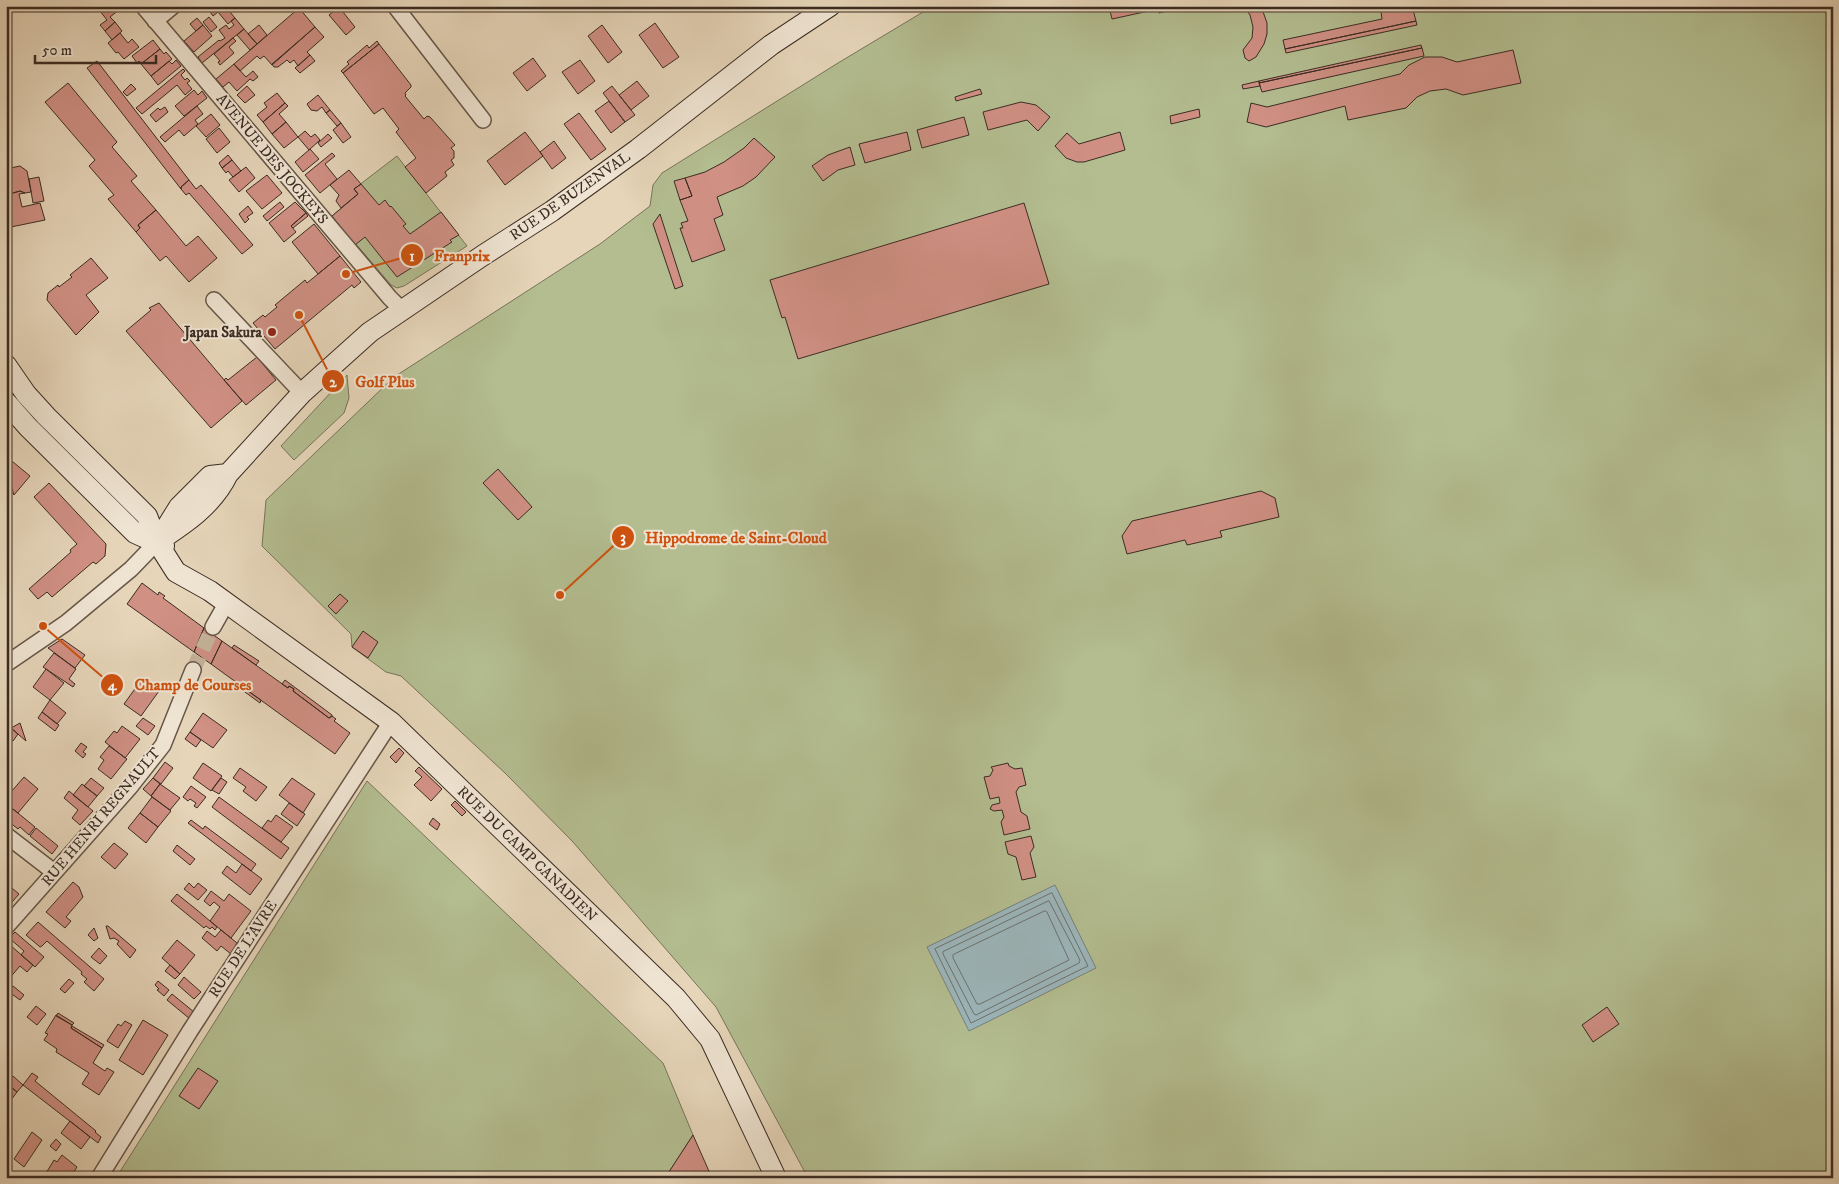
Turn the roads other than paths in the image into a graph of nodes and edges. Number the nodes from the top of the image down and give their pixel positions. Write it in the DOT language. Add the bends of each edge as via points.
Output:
graph roads {
  1 [pos="143,6"];
  2 [pos="173,6"];
  3 [pos="395,6"];
  4 [pos="830,6"];
  5 [pos="155,21"];
  6 [pos="483,120"];
  7 [pos="214,300"];
  8 [pos="402,310"];
  9 [pos="6,365"];
  10 [pos="302,393"];
  11 [pos="6,402"];
  12 [pos="158,542"];
  13 [pos="226,604"];
  14 [pos="213,626"];
  15 [pos="6,664"];
  16 [pos="193,670"];
  17 [pos="390,722"];
  18 [pos="6,835"];
  19 [pos="54,872"];
  20 [pos="6,927"];
  21 [pos="99,1178"];
  22 [pos="776,1178"];
  1 -- 5 [label="street, AVENUE DES JOCKEYS"];
  2 -- 5 [label="street"];
  3 -- 6 [label="street"];
  4 -- 8 [label="main road, RUE DE BUZENVAL" via="772,45 552,211"];
  5 -- 8 [label="street, AVENUE DES JOCKEYS"];
  7 -- 10 [label="street"];
  8 -- 10 [label="main road, RUE DE BUZENVAL" via="343,354"];
  9 -- 12 [label="main road, RUE DU CAMP CANADIEN" via="46,416 147,516"];
  10 -- 12 [label="main road, RUE DE BUZENVAL" via="228,474 221,490 200,512"];
  11 -- 12 [label="main road" via="134,533"];
  12 -- 13 [label="main road, RUE DU CAMP CANADIEN" via="176,572"];
  12 -- 15 [label="street, RUE DE BUZENVAL" via="66,623"];
  13 -- 14 [label="street"];
  13 -- 17 [label="main road, RUE DU CAMP CANADIEN"];
  16 -- 19 [label="street, RUE HENRI REGNAULT" via="162,745 130,787"];
  17 -- 21 [label="street, RUE DE L'AVRE"];
  17 -- 22 [label="main road, RUE DU CAMP CANADIEN" via="676,998 710,1039"];
  18 -- 19 [label="street"];
  19 -- 20 [label="street, RUE HENRI REGNAULT"];
}
